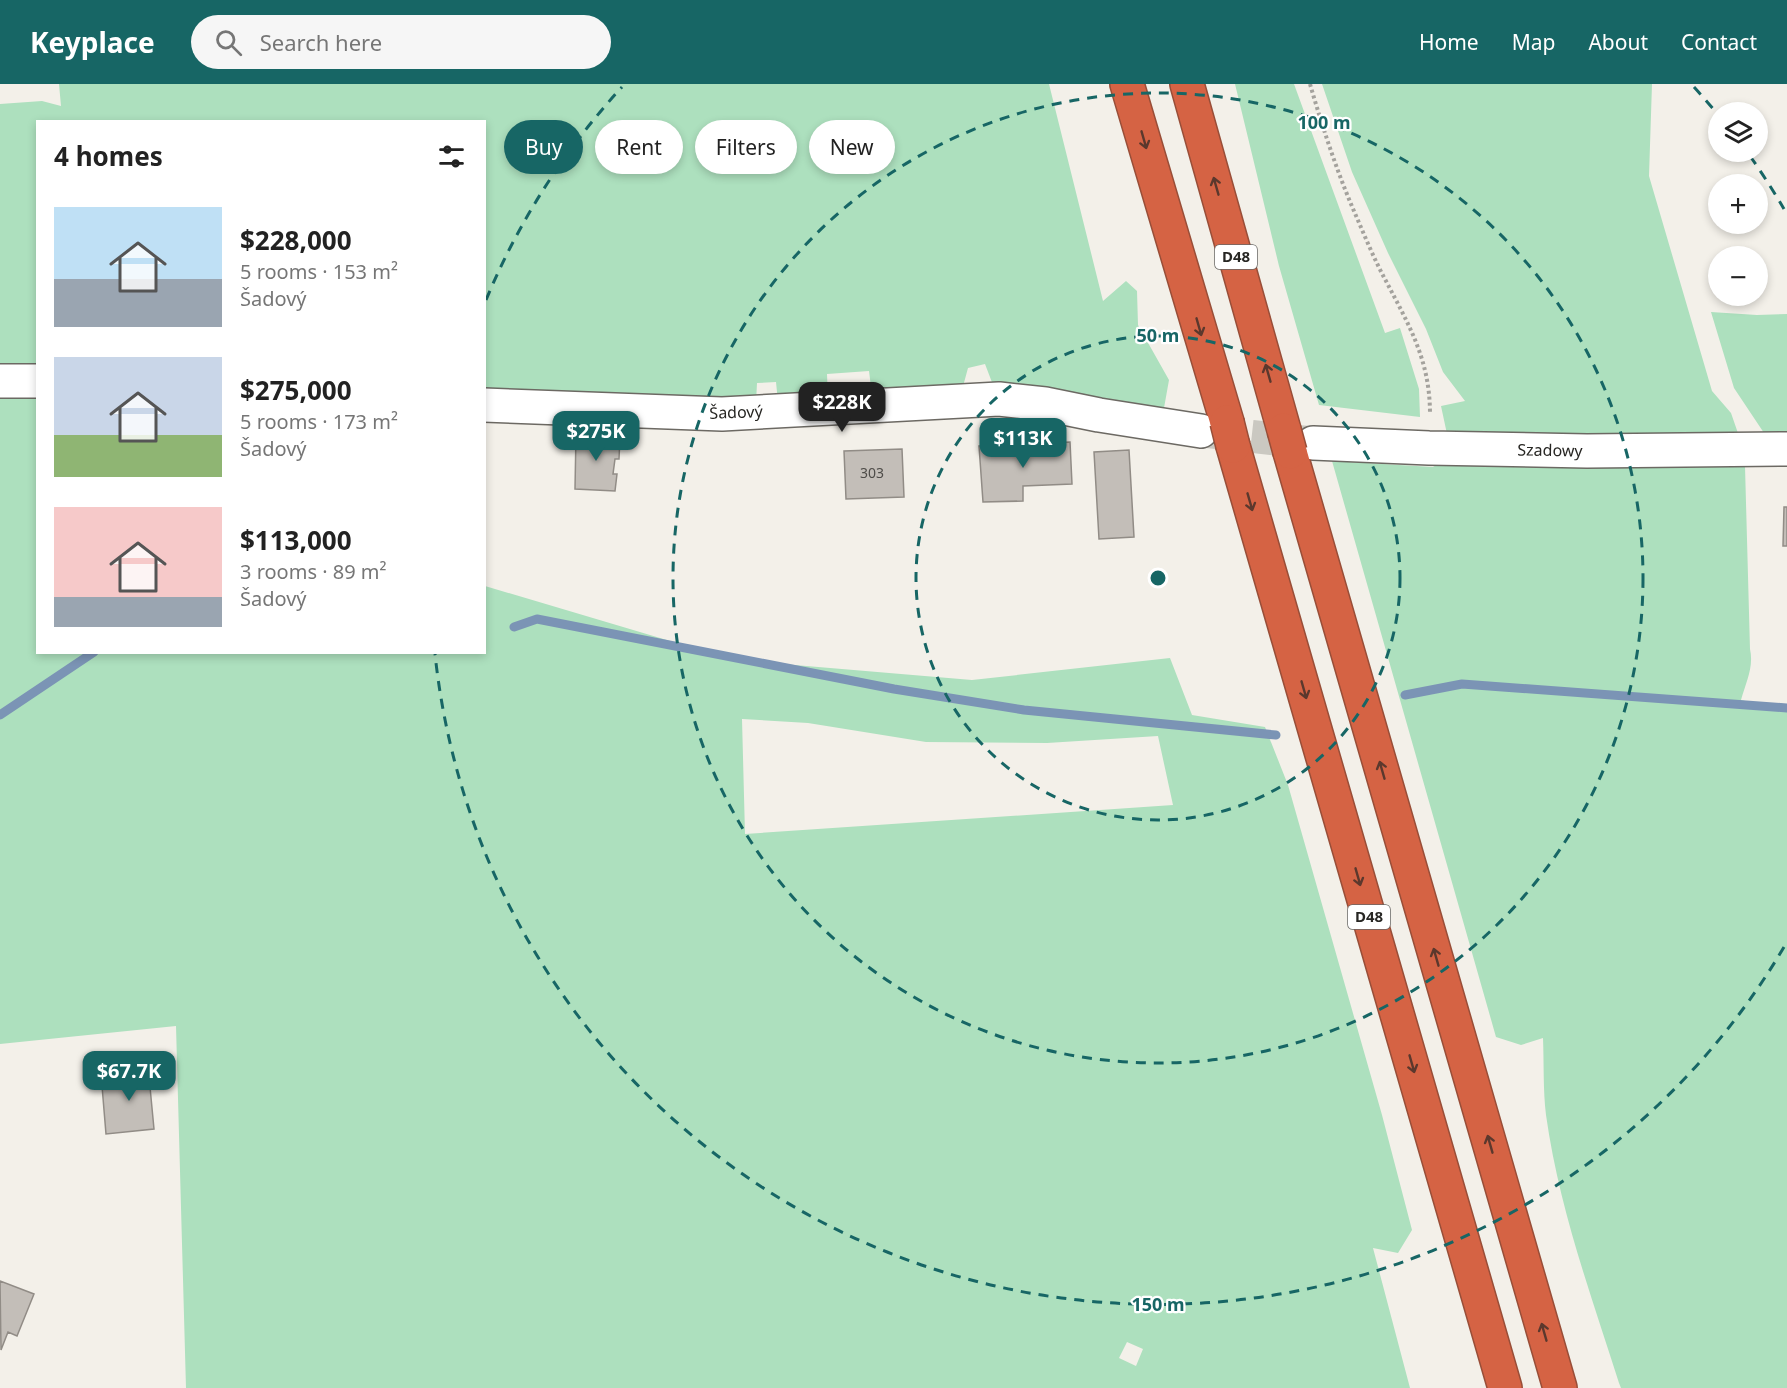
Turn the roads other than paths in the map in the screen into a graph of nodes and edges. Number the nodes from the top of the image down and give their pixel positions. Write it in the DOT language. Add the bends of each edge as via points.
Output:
graph roads {
  1 [pos="1127,84"];
  2 [pos="1187,84"];
  3 [pos="0,381"];
  4 [pos="36,381"];
  5 [pos="486,405"];
  6 [pos="1220,433"];
  7 [pos="1296,442"];
  8 [pos="1787,449"];
  9 [pos="1505,1388"];
  10 [pos="1560,1388"];
  1 -- 6 [label="highway, D48, one-way"];
  7 -- 2 [label="highway, D48, one-way"];
  3 -- 4 [label="street"];
  5 -- 6 [label="street, Šadový" via="722,414 999,399"];
  6 -- 9 [label="highway, D48, one-way"];
  7 -- 8 [label="street, Szadowy" via="1587,451"];
  10 -- 7 [label="highway, D48, one-way"];
}
